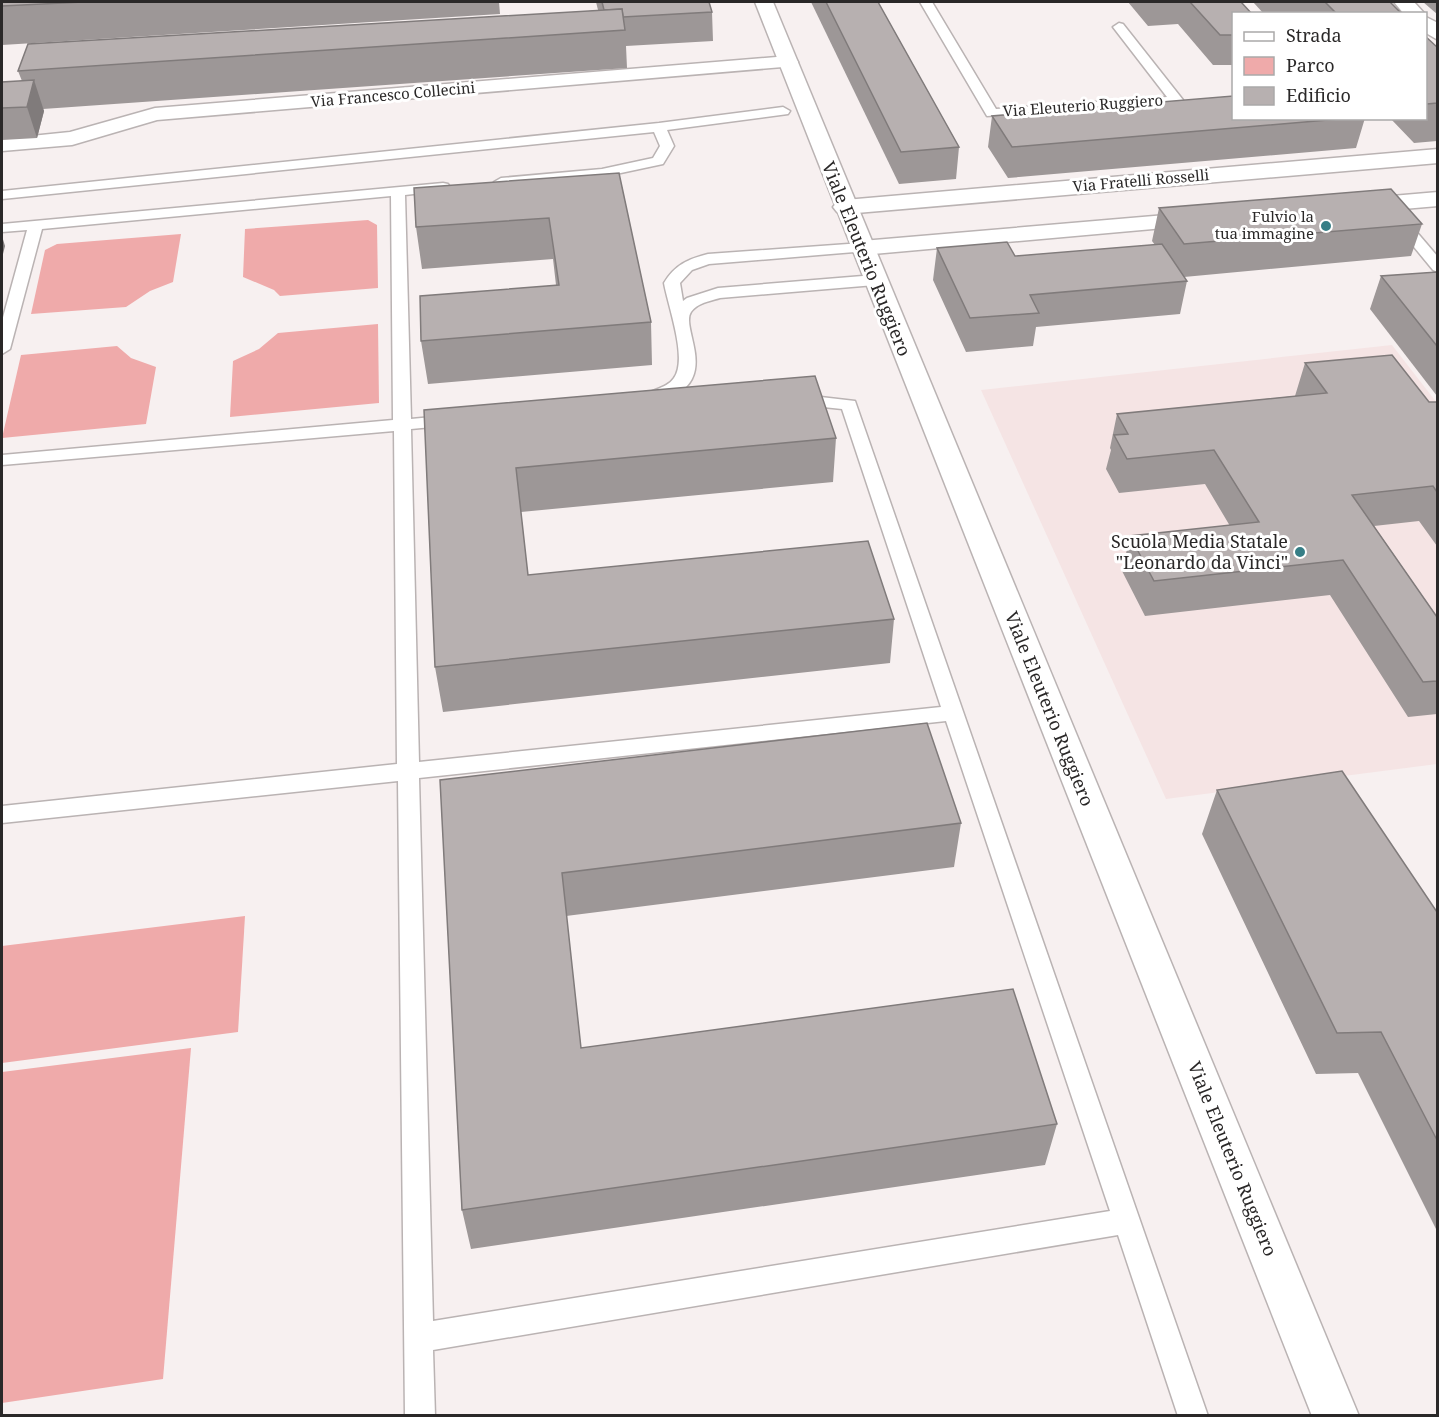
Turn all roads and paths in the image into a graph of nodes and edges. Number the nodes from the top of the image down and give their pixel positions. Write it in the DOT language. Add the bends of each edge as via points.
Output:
graph roads {
  1 [pos="764,2"];
  2 [pos="926,2"];
  3 [pos="1119,27"];
  4 [pos="788,62"];
  5 [pos="783,111"];
  6 [pos="659,127"];
  7 [pos="2,146"];
  8 [pos="1437,156"];
  9 [pos="489,183"];
  10 [pos="454,186"];
  11 [pos="398,192"];
  12 [pos="2,195"];
  13 [pos="1437,199"];
  14 [pos="1384,204"];
  15 [pos="845,207"];
  16 [pos="1338,207"];
  17 [pos="1223,217"];
  18 [pos="36,225"];
  19 [pos="2,228"];
  20 [pos="862,248"];
  21 [pos="1437,267"];
  22 [pos="874,280"];
  23 [pos="681,327"];
  24 [pos="2,349"];
  25 [pos="675,387"];
  26 [pos="698,390"];
  27 [pos="779,398"];
  28 [pos="635,404"];
  29 [pos="472,418"];
  30 [pos="402,424"];
  31 [pos="2,460"];
  32 [pos="954,713"];
  33 [pos="408,771"];
  34 [pos="2,815"];
  35 [pos="1126,1221"];
  36 [pos="418,1338"];
  37 [pos="420,1416"];
  38 [pos="1192,1416"];
  39 [pos="1336,1416"];
  1 -- 4 [label="street, Viale Eleuterio Ruggiero"];
  2 -- 3 [label="lane, Via Eleuterio Ruggiero" via="992,113 1176,100"];
  4 -- 7 [label="street, Via Francesco Collecini" via="155,114 72,138"];
  4 -- 15 [label="street, Viale Eleuterio Ruggiero"];
  5 -- 6 [label="lane"];
  6 -- 9 [label="lane" via="667,146 658,161 602,173"];
  6 -- 12 [label="lane"];
  8 -- 15 [label="street, Via Fratelli Rosselli"];
  10 -- 11 [label="lane"];
  11 -- 18 [label="lane"];
  11 -- 30 [label="lane"];
  13 -- 14 [label="street"];
  14 -- 16 [label="street"];
  14 -- 21 [label="lane"];
  15 -- 20 [label="street, Viale Eleuterio Ruggiero"];
  17 -- 20 [label="street"];
  18 -- 19 [label="lane"];
  18 -- 24 [label="lane"];
  20 -- 22 [label="street, Viale Eleuterio Ruggiero"];
  20 -- 23 [label="lane" via="697,262 676,274 672,283"];
  22 -- 23 [label="lane" via="718,293 693,301 684,309"];
  22 -- 39 [label="street, Viale Eleuterio Ruggiero"];
  23 -- 25 [label="lane" via="690,361 687,375"];
  25 -- 26 [label="lane"];
  25 -- 28 [label="lane" via="658,398"];
  27 -- 32 [label="lane" via="849,405"];
  29 -- 30 [label="lane"];
  30 -- 31 [label="lane"];
  30 -- 33 [label="lane"];
  32 -- 33 [label="lane"];
  32 -- 35 [label="lane"];
  33 -- 34 [label="lane"];
  33 -- 36 [label="lane"];
  35 -- 36 [label="lane"];
  35 -- 38 [label="lane"];
  36 -- 37 [label="lane"];
}
